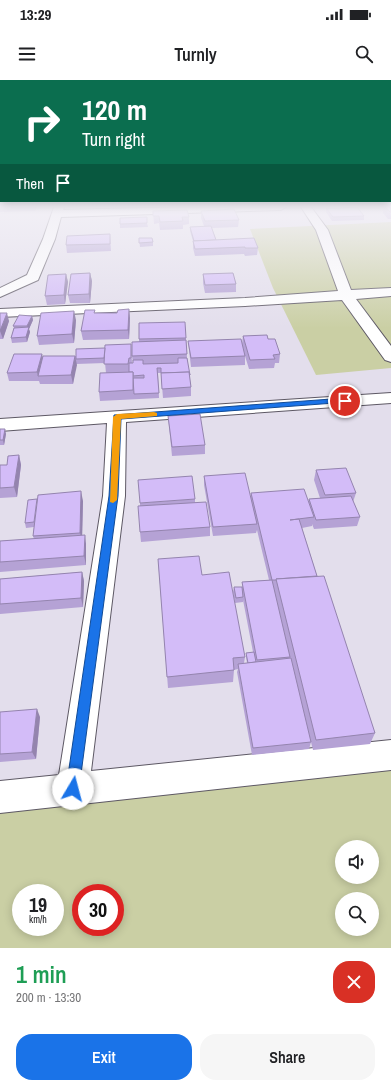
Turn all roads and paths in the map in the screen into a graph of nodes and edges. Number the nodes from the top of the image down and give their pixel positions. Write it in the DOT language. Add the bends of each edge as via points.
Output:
graph roads {
  1 [pos="45,248"];
  2 [pos="328,248"];
  3 [pos="391,292"];
  4 [pos="0,293"];
  5 [pos="346,295"];
  6 [pos="0,314"];
  7 [pos="391,357"];
  8 [pos="391,398"];
  9 [pos="117,417"];
  10 [pos="0,425"];
  11 [pos="391,755"];
  12 [pos="73,789"];
  13 [pos="0,797"];
  1 -- 4 [label="street" via="33,276"];
  2 -- 5 [label="street"];
  3 -- 5 [label="street"];
  5 -- 6 [label="street"];
  5 -- 7 [label="street"];
  8 -- 9 [label="street"];
  9 -- 10 [label="street"];
  9 -- 12 [label="street" via="114,496"];
  11 -- 12 [label="street"];
  12 -- 13 [label="street"];
}
